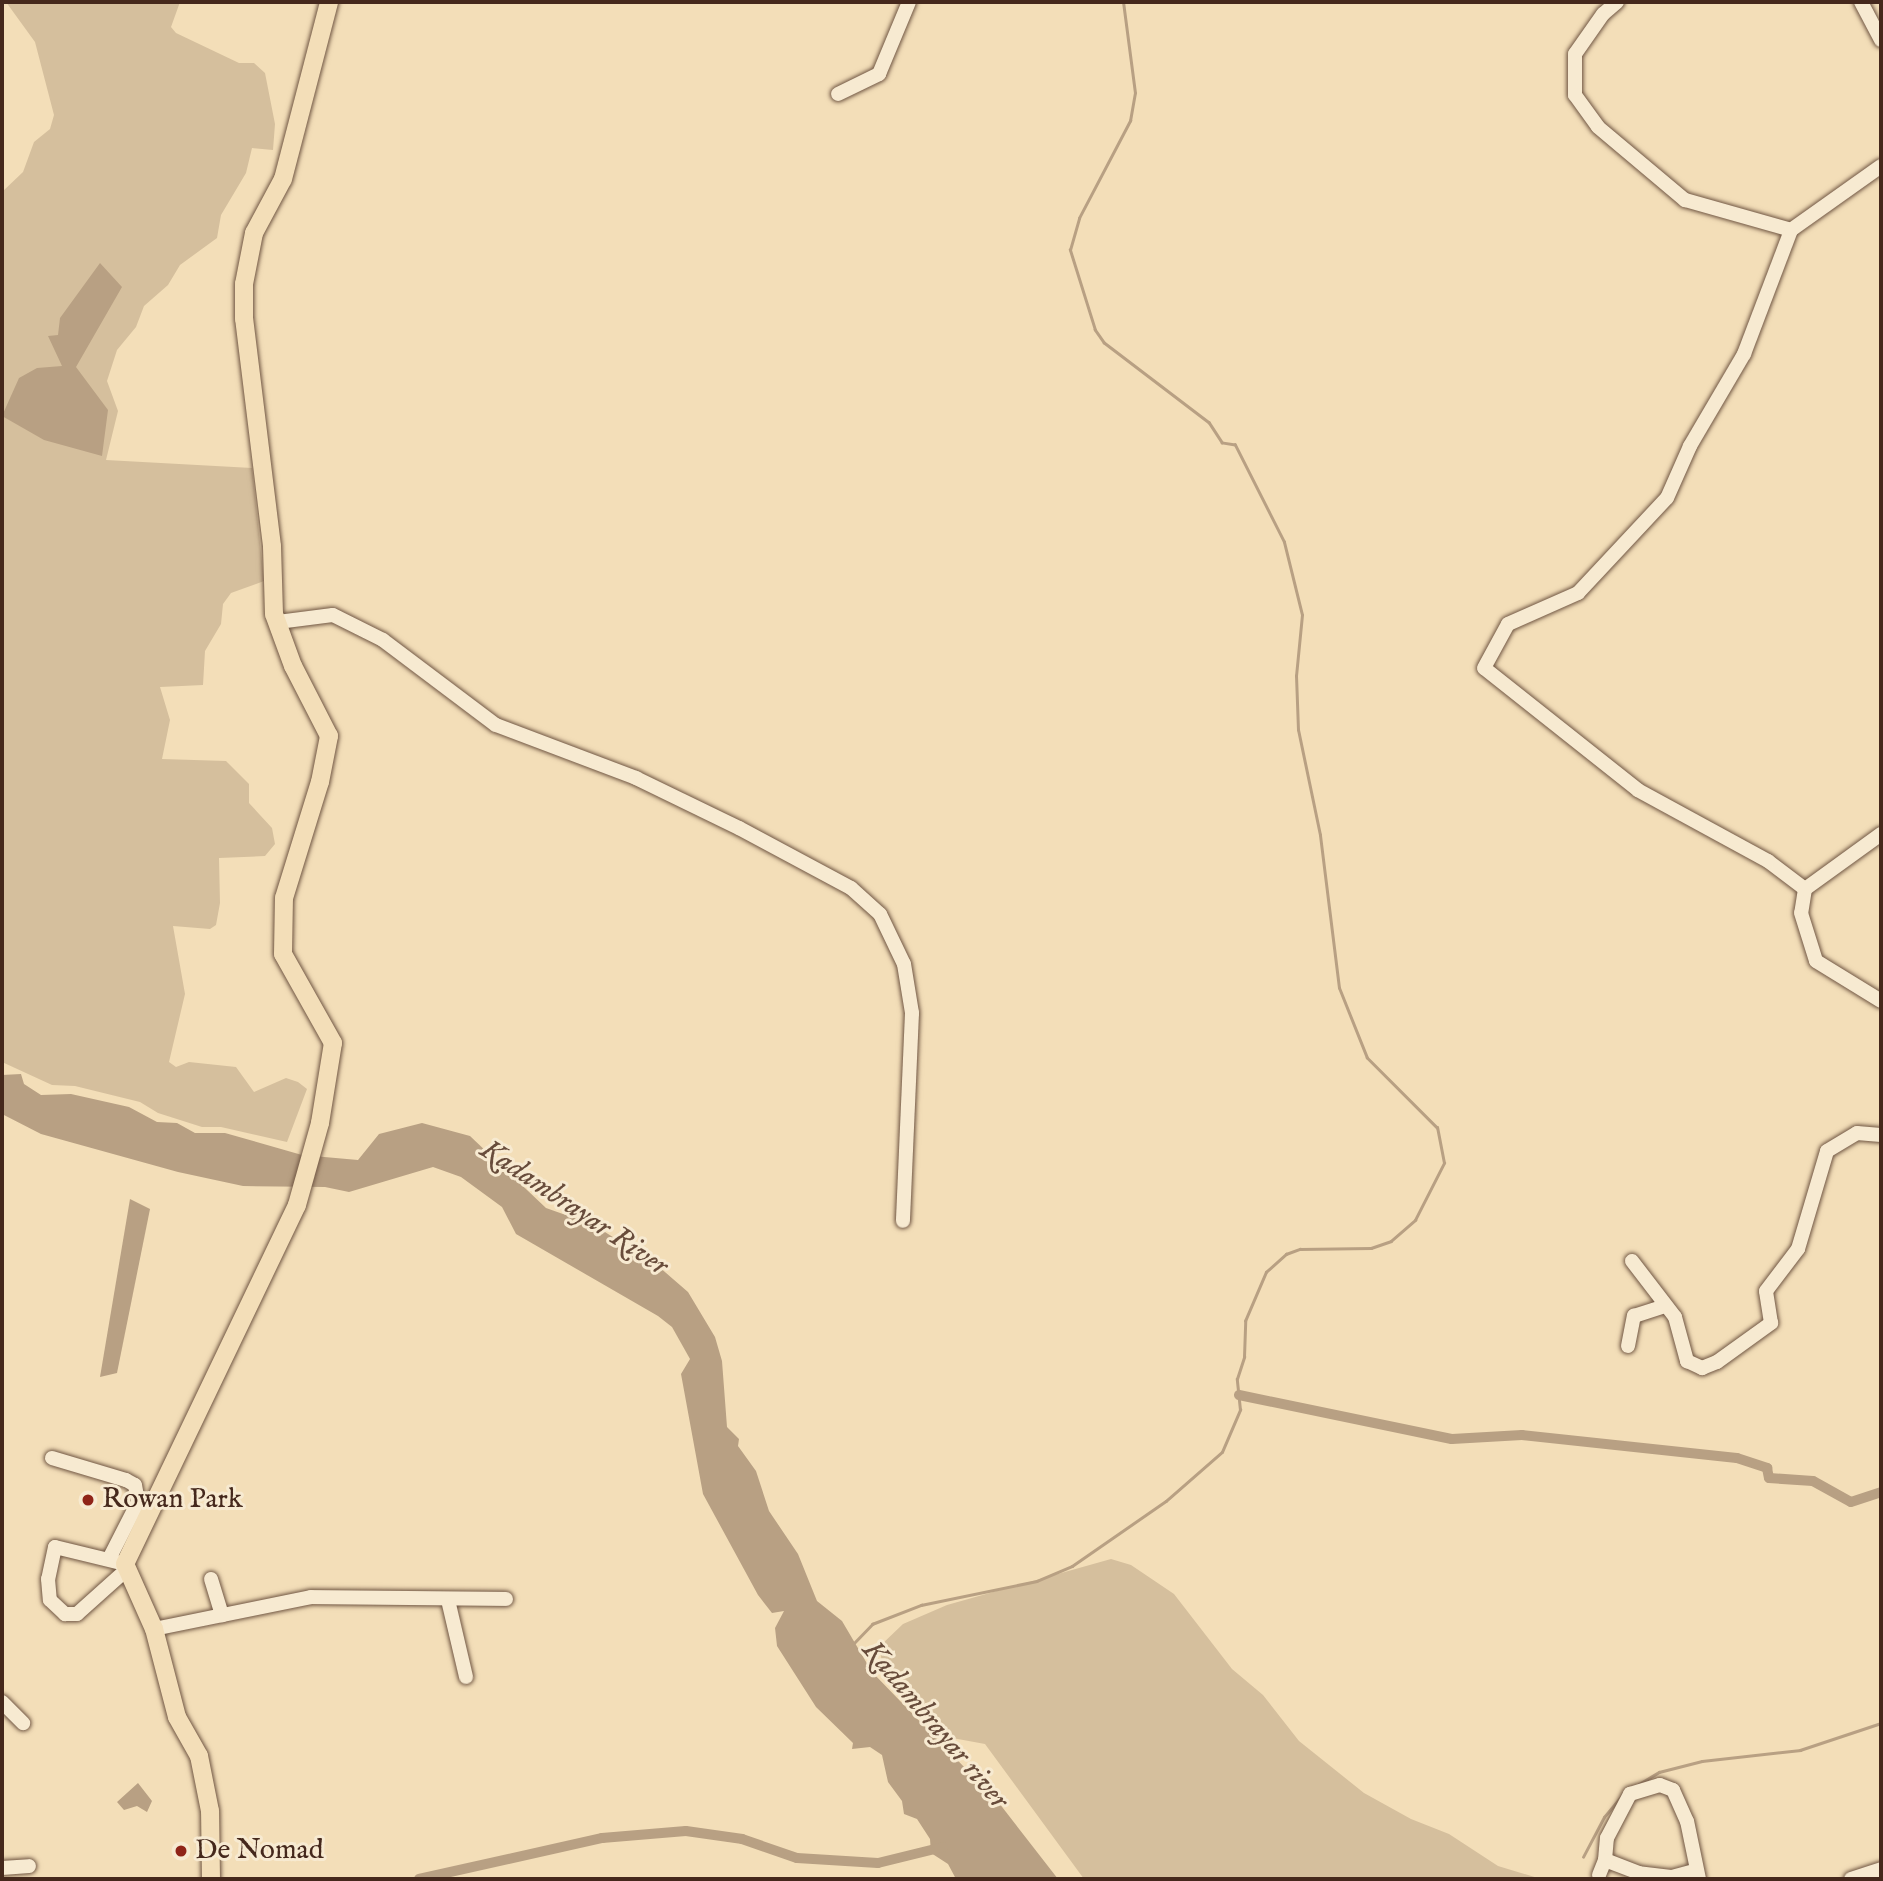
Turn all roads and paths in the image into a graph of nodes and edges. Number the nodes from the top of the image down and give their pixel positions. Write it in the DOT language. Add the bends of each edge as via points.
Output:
graph roads {
  1 [pos="329,2"];
  2 [pos="909,2"];
  3 [pos="1617,2"];
  4 [pos="1861,2"];
  5 [pos="1881,40"];
  6 [pos="838,94"];
  7 [pos="1881,166"];
  8 [pos="1791,230"];
  9 [pos="278,622"];
  10 [pos="1881,834"];
  11 [pos="1805,889"];
  12 [pos="1881,1001"];
  13 [pos="1881,1135"];
  14 [pos="903,1221"];
  15 [pos="1632,1261"];
  16 [pos="1665,1307"];
  17 [pos="1628,1346"];
  18 [pos="52,1458"];
  19 [pos="143,1507"];
  20 [pos="120,1564"];
  21 [pos="211,1579"];
  22 [pos="506,1599"];
  23 [pos="449,1600"];
  24 [pos="222,1615"];
  25 [pos="154,1629"];
  26 [pos="466,1677"];
  27 [pos="2,1702"];
  28 [pos="23,1723"];
  29 [pos="1605,1860"];
  30 [pos="29,1867"];
  31 [pos="2,1868"];
  32 [pos="1881,1869"];
  33 [pos="1599,1875"];
  34 [pos="1697,1875"];
  35 [pos="211,1879"];
  36 [pos="1851,1879"];
  1 -- 9 [label="main road" via="283,179 261,213 244,284 249,381"];
  2 -- 6 [label="street" via="879,74"];
  3 -- 8 [label="street" via="1575,54 1576,95 1598,127 1685,200"];
  4 -- 5 [label="street"];
  7 -- 8 [label="street"];
  8 -- 11 [label="street" via="1744,354 1690,446 1667,498 1578,593 1508,624 1484,668 1638,790 1768,861"];
  9 -- 14 [label="street" via="333,615 383,640 496,725 636,778 739,828 850,888 880,914 904,964 912,1013"];
  9 -- 19 [label="main road" via="293,666 329,736 320,782 284,898 283,954 333,1044 320,1123 297,1205 243,1320"];
  10 -- 11 [label="street"];
  11 -- 12 [label="street" via="1801,913 1816,961"];
  13 -- 16 [label="street" via="1857,1133 1822,1158 1798,1249 1766,1291 1771,1323 1760,1334 1702,1368 1688,1361 1675,1317"];
  15 -- 16 [label="street"];
  16 -- 17 [label="street" via="1634,1316"];
  18 -- 19 [label="street" via="126,1479 138,1490"];
  19 -- 20 [label="main road"];
  20 -- 20 [label="street" via="55,1547 48,1579 50,1600 65,1614 77,1614"];
  20 -- 25 [label="main road"];
  21 -- 24 [label="street"];
  22 -- 23 [label="street"];
  23 -- 24 [label="street" via="311,1597"];
  23 -- 26 [label="street"];
  24 -- 25 [label="street"];
  25 -- 35 [label="main road" via="177,1717 199,1756 210,1811"];
  27 -- 28 [label="street"];
  29 -- 33 [label="street"];
  29 -- 34 [label="street" via="1639,1873"];
  29 -- 34 [label="street" via="1607,1838 1623,1801 1660,1785 1673,1790 1686,1821"];
  30 -- 31 [label="street"];
  32 -- 36 [label="street"];
}
